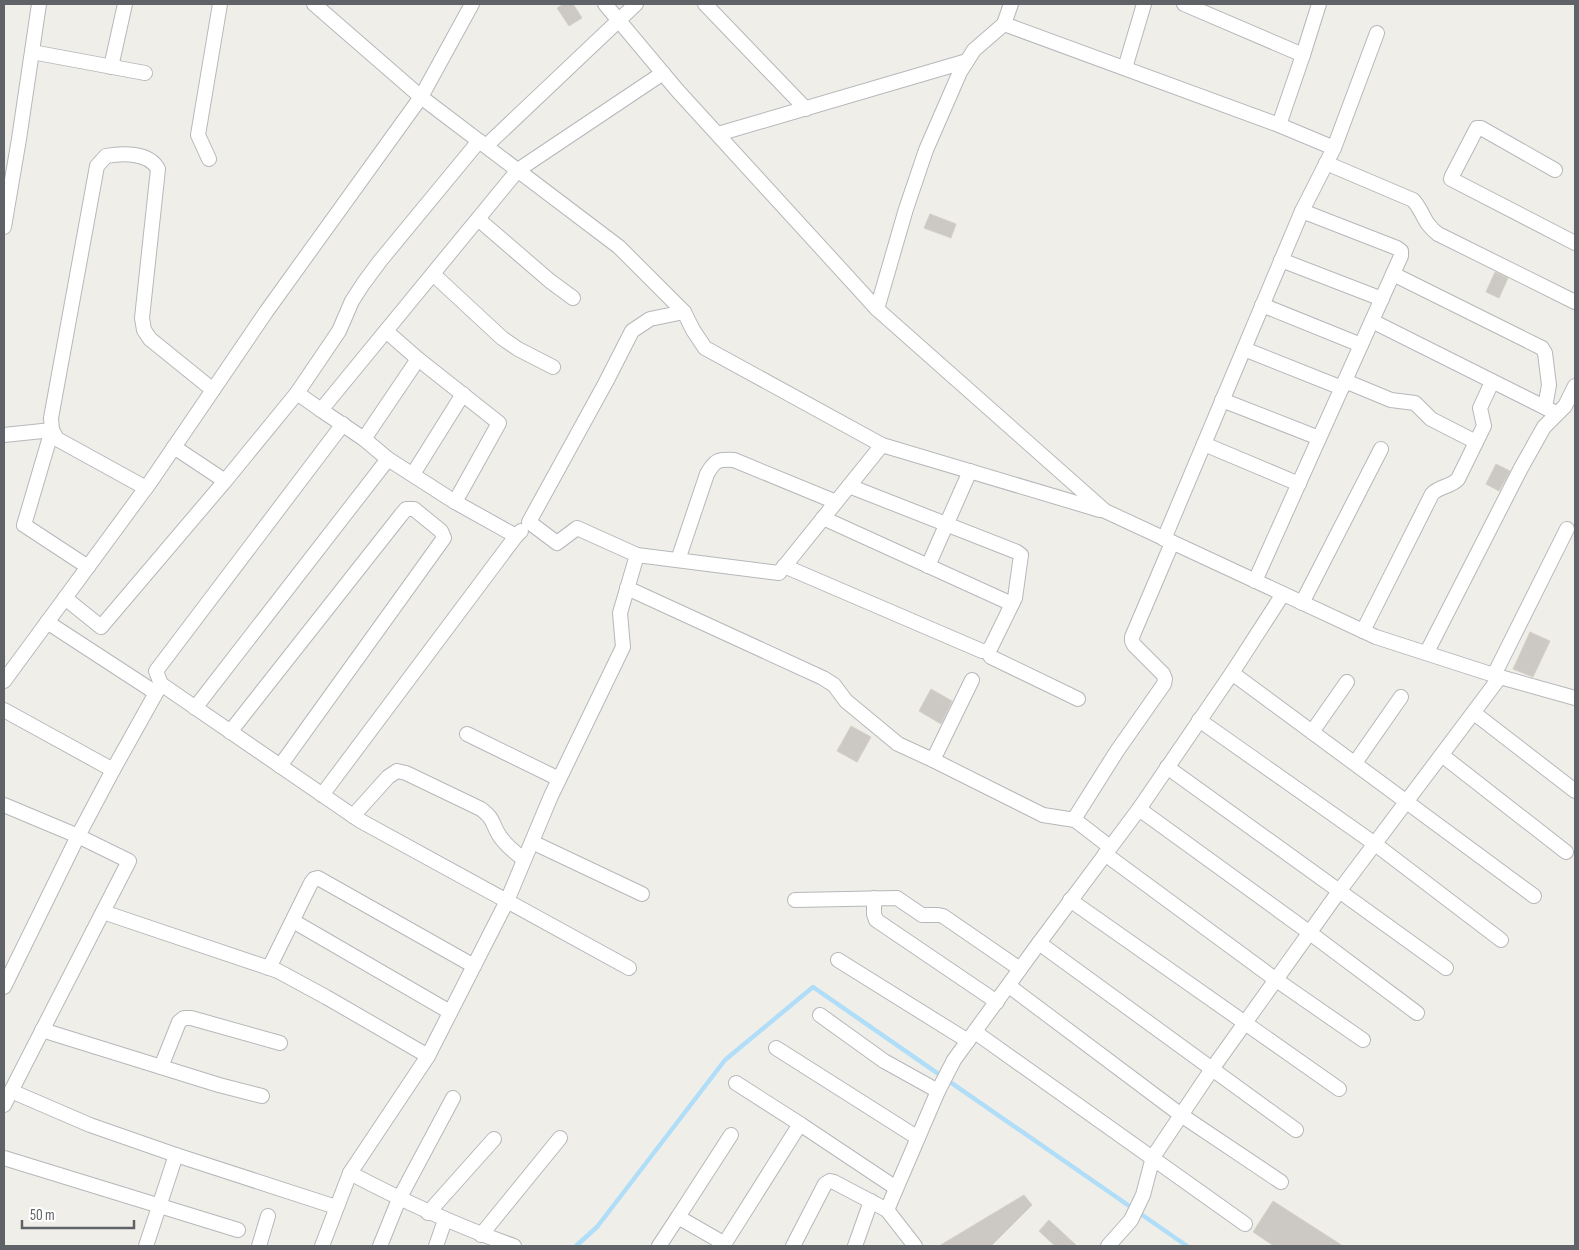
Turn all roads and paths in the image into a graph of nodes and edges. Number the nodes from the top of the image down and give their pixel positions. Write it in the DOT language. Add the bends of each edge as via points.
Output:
graph roads {
  1 [pos="39,4"];
  2 [pos="125,4"];
  3 [pos="220,4"];
  4 [pos="314,4"];
  5 [pos="472,4"];
  6 [pos="606,4"];
  7 [pos="636,4"];
  8 [pos="705,4"];
  9 [pos="1011,4"];
  10 [pos="1144,4"];
  11 [pos="1184,4"];
  12 [pos="1319,4"];
  13 [pos="618,20"];
  14 [pos="1004,24"];
  15 [pos="1377,33"];
  16 [pos="32,52"];
  17 [pos="1303,55"];
  18 [pos="966,61"];
  19 [pos="111,67"];
  20 [pos="1125,68"];
  21 [pos="145,73"];
  22 [pos="663,73"];
  23 [pos="421,97"];
  24 [pos="806,109"];
  25 [pos="1279,125"];
  26 [pos="718,134"];
  27 [pos="483,143"];
  28 [pos="1334,148"];
  29 [pos="209,159"];
  30 [pos="1326,163"];
  31 [pos="518,170"];
  32 [pos="1555,170"];
  33 [pos="1302,211"];
  34 [pos="478,219"];
  35 [pos="4,227"];
  36 [pos="1575,242"];
  37 [pos="1282,260"];
  38 [pos="433,274"];
  39 [pos="1393,274"];
  40 [pos="573,298"];
  41 [pos="1382,299"];
  42 [pos="1575,302"];
  43 [pos="1262,306"];
  44 [pos="878,308"];
  45 [pos="684,312"];
  46 [pos="1372,321"];
  47 [pos="386,331"];
  48 [pos="1361,345"];
  49 [pos="1244,349"];
  50 [pos="418,359"];
  51 [pos="553,367"];
  52 [pos="1492,382"];
  53 [pos="1343,385"];
  54 [pos="1575,386"];
  55 [pos="213,390"];
  56 [pos="297,393"];
  57 [pos="462,394"];
  58 [pos="1222,400"];
  59 [pos="1545,407"];
  60 [pos="321,410"];
  61 [pos="1557,414"];
  62 [pos="343,424"];
  63 [pos="52,430"];
  64 [pos="4,435"];
  65 [pos="1319,438"];
  66 [pos="364,439"];
  67 [pos="1476,442"];
  68 [pos="1204,444"];
  69 [pos="882,445"];
  70 [pos="174,448"];
  71 [pos="1381,449"];
  72 [pos="388,459"];
  73 [pos="970,471"];
  74 [pos="413,474"];
  75 [pos="224,481"];
  76 [pos="1298,484"];
  77 [pos="849,486"];
  78 [pos="146,488"];
  79 [pos="456,502"];
  80 [pos="836,502"];
  81 [pos="1105,512"];
  82 [pos="823,518"];
  83 [pos="529,522"];
  84 [pos="946,524"];
  85 [pos="1567,529"];
  86 [pos="516,536"];
  87 [pos="1168,541"];
  88 [pos="637,555"];
  89 [pos="678,560"];
  90 [pos="784,566"];
  91 [pos="928,566"];
  92 [pos="88,567"];
  93 [pos="1255,581"];
  94 [pos="627,588"];
  95 [pos="1283,594"];
  96 [pos="64,598"];
  97 [pos="1302,603"];
  98 [pos="1012,604"];
  99 [pos="47,622"];
  100 [pos="1363,631"];
  101 [pos="987,651"];
  102 [pos="1427,652"];
  103 [pos="1232,673"];
  104 [pos="1498,676"];
  105 [pos="972,680"];
  106 [pos="4,681"];
  107 [pos="1347,682"];
  108 [pos="158,689"];
  109 [pos="1401,697"];
  110 [pos="1575,698"];
  111 [pos="1078,699"];
  112 [pos="195,708"];
  113 [pos="4,710"];
  114 [pos="1474,713"];
  115 [pos="1199,720"];
  116 [pos="230,732"];
  117 [pos="1312,732"];
  118 [pos="467,734"];
  119 [pos="1443,756"];
  120 [pos="934,760"];
  121 [pos="1355,763"];
  122 [pos="280,766"];
  123 [pos="1167,766"];
  124 [pos="113,770"];
  125 [pos="559,780"];
  126 [pos="1575,791"];
  127 [pos="322,795"];
  128 [pos="1408,802"];
  129 [pos="4,805"];
  130 [pos="1139,809"];
  131 [pos="353,816"];
  132 [pos="1075,820"];
  133 [pos="78,836"];
  134 [pos="532,842"];
  135 [pos="1374,844"];
  136 [pos="1108,851"];
  137 [pos="1566,852"];
  138 [pos="524,860"];
  139 [pos="1340,890"];
  140 [pos="642,894"];
  141 [pos="1534,896"];
  142 [pos="874,898"];
  143 [pos="795,900"];
  144 [pos="1070,900"];
  145 [pos="507,901"];
  146 [pos="103,912"];
  147 [pos="293,921"];
  148 [pos="1310,933"];
  149 [pos="1501,940"];
  150 [pos="1039,942"];
  151 [pos="838,960"];
  152 [pos="474,966"];
  153 [pos="270,968"];
  154 [pos="629,968"];
  155 [pos="1446,968"];
  156 [pos="1020,969"];
  157 [pos="1275,979"];
  158 [pos="1009,986"];
  159 [pos="4,987"];
  160 [pos="997,1002"];
  161 [pos="450,1012"];
  162 [pos="1417,1013"];
  163 [pos="820,1014"];
  164 [pos="1244,1023"];
  165 [pos="42,1030"];
  166 [pos="972,1036"];
  167 [pos="1363,1040"];
  168 [pos="280,1043"];
  169 [pos="776,1048"];
  170 [pos="428,1056"];
  171 [pos="162,1067"];
  172 [pos="1212,1069"];
  173 [pos="736,1083"];
  174 [pos="940,1087"];
  175 [pos="1339,1089"];
  176 [pos="10,1091"];
  177 [pos="262,1096"];
  178 [pos="453,1098"];
  179 [pos="4,1105"];
  180 [pos="1181,1115"];
  181 [pos="800,1124"];
  182 [pos="1296,1130"];
  183 [pos="731,1135"];
  184 [pos="560,1138"];
  185 [pos="918,1138"];
  186 [pos="494,1139"];
  187 [pos="176,1155"];
  188 [pos="1153,1156"];
  189 [pos="4,1158"];
  190 [pos="350,1172"];
  191 [pos="1281,1182"];
  192 [pos="896,1188"];
  193 [pos="399,1199"];
  194 [pos="870,1201"];
  195 [pos="159,1206"];
  196 [pos="336,1208"];
  197 [pos="887,1210"];
  198 [pos="428,1212"];
  199 [pos="268,1216"];
  200 [pos="678,1217"];
  201 [pos="445,1220"];
  202 [pos="1245,1224"];
  203 [pos="238,1230"];
  204 [pos="481,1235"];
  205 [pos="724,1245"];
  206 [pos="146,1246"];
  207 [pos="259,1246"];
  208 [pos="322,1246"];
  209 [pos="380,1246"];
  210 [pos="436,1246"];
  211 [pos="514,1246"];
  212 [pos="659,1246"];
  213 [pos="793,1246"];
  214 [pos="855,1246"];
  215 [pos="916,1246"];
  216 [pos="1108,1246"];
  1 -- 16 [label="street"];
  2 -- 19 [label="street"];
  3 -- 29 [label="street" via="198,135"];
  4 -- 23 [label="street"];
  5 -- 23 [label="street"];
  6 -- 13 [label="street"];
  7 -- 13 [label="street"];
  8 -- 24 [label="street"];
  9 -- 14 [label="street"];
  10 -- 20 [label="street"];
  11 -- 17 [label="street"];
  12 -- 17 [label="street"];
  13 -- 22 [label="street"];
  13 -- 27 [label="street"];
  14 -- 18 [label="street"];
  14 -- 20 [label="street"];
  15 -- 28 [label="street"];
  16 -- 19 [label="street"];
  16 -- 35 [label="street"];
  17 -- 25 [label="street"];
  18 -- 24 [label="street"];
  18 -- 44 [label="street" via="926,150"];
  19 -- 21 [label="street"];
  20 -- 25 [label="street"];
  22 -- 26 [label="street"];
  22 -- 31 [label="street"];
  23 -- 27 [label="street"];
  23 -- 55 [label="street"];
  24 -- 26 [label="street"];
  25 -- 28 [label="street"];
  26 -- 44 [label="street"];
  27 -- 31 [label="street"];
  27 -- 56 [label="street" via="380,261 352,301 339,331"];
  28 -- 30 [label="street"];
  30 -- 33 [label="street"];
  30 -- 42 [label="street" via="1412,200 1429,227 1438,234"];
  31 -- 34 [label="street"];
  31 -- 45 [label="street" via="620,247"];
  32 -- 36 [label="street" via="1477,128 1452,179"];
  33 -- 37 [label="street"];
  33 -- 39 [label="street" via="1398,248 1401,256"];
  34 -- 38 [label="street"];
  34 -- 40 [label="street"];
  37 -- 41 [label="street"];
  37 -- 43 [label="street"];
  38 -- 47 [label="street"];
  38 -- 51 [label="street" via="502,338"];
  39 -- 41 [label="street"];
  39 -- 59 [label="street" via="1542,348 1549,385"];
  41 -- 46 [label="street"];
  43 -- 48 [label="street"];
  43 -- 49 [label="street"];
  44 -- 81 [label="street"];
  45 -- 69 [label="street" via="705,348"];
  45 -- 83 [label="street" via="650,319 632,331"];
  46 -- 48 [label="street"];
  46 -- 52 [label="street"];
  47 -- 50 [label="street"];
  47 -- 60 [label="street"];
  48 -- 53 [label="street"];
  49 -- 53 [label="street"];
  49 -- 58 [label="street"];
  50 -- 57 [label="street"];
  50 -- 66 [label="street"];
  52 -- 59 [label="street"];
  52 -- 67 [label="street" via="1480,408 1484,426"];
  53 -- 65 [label="street"];
  53 -- 67 [label="street" via="1391,400 1415,403 1431,419"];
  54 -- 61 [label="street"];
  55 -- 63 [label="street" via="150,339 144,330 142,318 158,169 147,158 129,154 106,156 97,166 51,418"];
  55 -- 70 [label="street"];
  56 -- 60 [label="street"];
  56 -- 75 [label="street"];
  57 -- 74 [label="street"];
  57 -- 79 [label="street" via="499,423"];
  58 -- 65 [label="street"];
  58 -- 68 [label="street"];
  59 -- 61 [label="street"];
  60 -- 62 [label="street"];
  61 -- 102 [label="street" via="1544,427 1521,468"];
  62 -- 66 [label="street"];
  62 -- 108 [label="street" via="156,671"];
  63 -- 64 [label="street"];
  63 -- 78 [label="street" via="57,439"];
  63 -- 92 [label="street" via="24,525"];
  65 -- 76 [label="street"];
  66 -- 72 [label="street"];
  67 -- 100 [label="street" via="1456,482 1432,494"];
  68 -- 76 [label="street"];
  68 -- 87 [label="street"];
  69 -- 73 [label="street"];
  69 -- 77 [label="street"];
  70 -- 75 [label="street"];
  70 -- 78 [label="street"];
  71 -- 97 [label="street"];
  72 -- 74 [label="street"];
  72 -- 112 [label="street"];
  73 -- 81 [label="street"];
  73 -- 84 [label="street"];
  74 -- 79 [label="street"];
  75 -- 96 [label="street" via="101,627"];
  76 -- 93 [label="street"];
  77 -- 80 [label="street"];
  77 -- 84 [label="street"];
  78 -- 92 [label="street"];
  79 -- 86 [label="street"];
  80 -- 82 [label="street"];
  80 -- 89 [label="street" via="734,460 720,459 707,474"];
  81 -- 87 [label="street"];
  82 -- 90 [label="street"];
  82 -- 91 [label="street"];
  83 -- 86 [label="street"];
  83 -- 88 [label="street" via="557,543 577,528"];
  84 -- 91 [label="street"];
  84 -- 98 [label="street" via="1021,555"];
  85 -- 104 [label="street"];
  86 -- 127 [label="street"];
  87 -- 93 [label="street"];
  87 -- 132 [label="street" via="1132,637 1134,645 1163,674 1164,684 1117,751"];
  88 -- 89 [label="street"];
  88 -- 94 [label="street"];
  89 -- 90 [label="street" via="779,574"];
  90 -- 101 [label="street"];
  91 -- 98 [label="street"];
  92 -- 96 [label="street"];
  93 -- 95 [label="street"];
  94 -- 120 [label="street" via="824,678 891,740"];
  94 -- 125 [label="street" via="620,613 623,647"];
  95 -- 97 [label="street"];
  95 -- 103 [label="street"];
  96 -- 99 [label="street"];
  97 -- 100 [label="street"];
  98 -- 101 [label="street"];
  99 -- 106 [label="street"];
  99 -- 108 [label="street"];
  100 -- 102 [label="street"];
  101 -- 111 [label="street" via="991,656"];
  102 -- 104 [label="street"];
  103 -- 115 [label="street"];
  103 -- 117 [label="street"];
  104 -- 110 [label="street"];
  104 -- 114 [label="street"];
  105 -- 120 [label="street"];
  107 -- 117 [label="street"];
  108 -- 112 [label="street"];
  108 -- 124 [label="street"];
  109 -- 121 [label="street"];
  112 -- 116 [label="street"];
  113 -- 124 [label="street"];
  114 -- 119 [label="street"];
  114 -- 126 [label="street"];
  115 -- 123 [label="street"];
  115 -- 135 [label="street"];
  116 -- 122 [label="street"];
  116 -- 122 [label="street" via="400,515 406,509 414,509 441,531 444,538"];
  117 -- 121 [label="street"];
  118 -- 125 [label="street"];
  119 -- 128 [label="street"];
  119 -- 137 [label="street"];
  120 -- 132 [label="street" via="1043,815"];
  121 -- 128 [label="street"];
  122 -- 127 [label="street"];
  123 -- 130 [label="street"];
  123 -- 139 [label="street"];
  124 -- 133 [label="street"];
  125 -- 134 [label="street"];
  127 -- 131 [label="street"];
  128 -- 135 [label="street"];
  128 -- 141 [label="street"];
  129 -- 133 [label="street"];
  130 -- 136 [label="street"];
  130 -- 148 [label="street"];
  131 -- 138 [label="street" via="388,777 397,771 406,773 491,816 499,836"];
  131 -- 145 [label="street"];
  132 -- 136 [label="street"];
  133 -- 146 [label="street" via="129,861"];
  133 -- 159 [label="street"];
  134 -- 138 [label="street"];
  134 -- 140 [label="street"];
  135 -- 139 [label="street"];
  135 -- 149 [label="street"];
  136 -- 144 [label="street"];
  136 -- 157 [label="street"];
  138 -- 145 [label="street"];
  139 -- 148 [label="street"];
  139 -- 155 [label="street"];
  142 -- 143 [label="street"];
  142 -- 156 [label="street" via="897,898 922,915 943,916"];
  142 -- 160 [label="street" via="876,920"];
  144 -- 150 [label="street"];
  144 -- 164 [label="street"];
  145 -- 152 [label="street"];
  145 -- 154 [label="street"];
  146 -- 153 [label="street"];
  146 -- 165 [label="street"];
  147 -- 152 [label="street" via="311,883 318,878"];
  147 -- 153 [label="street"];
  147 -- 161 [label="street"];
  148 -- 157 [label="street"];
  148 -- 162 [label="street"];
  150 -- 156 [label="street"];
  150 -- 172 [label="street"];
  151 -- 166 [label="street"];
  152 -- 161 [label="street"];
  153 -- 170 [label="street"];
  156 -- 158 [label="street"];
  157 -- 164 [label="street"];
  157 -- 167 [label="street"];
  158 -- 160 [label="street"];
  158 -- 180 [label="street"];
  160 -- 166 [label="street"];
  161 -- 170 [label="street"];
  163 -- 174 [label="street" via="884,1062"];
  164 -- 172 [label="street"];
  164 -- 175 [label="street"];
  165 -- 171 [label="street"];
  165 -- 176 [label="street"];
  166 -- 174 [label="street"];
  166 -- 188 [label="street"];
  168 -- 171 [label="street" via="184,1018 179,1022"];
  169 -- 185 [label="street"];
  170 -- 190 [label="street"];
  171 -- 177 [label="street"];
  172 -- 180 [label="street"];
  172 -- 182 [label="street"];
  173 -- 181 [label="street"];
  174 -- 185 [label="street"];
  176 -- 179 [label="street"];
  176 -- 187 [label="street"];
  178 -- 193 [label="street"];
  180 -- 188 [label="street"];
  180 -- 191 [label="street"];
  181 -- 192 [label="street"];
  181 -- 205 [label="street"];
  183 -- 200 [label="street"];
  184 -- 204 [label="street"];
  185 -- 192 [label="street"];
  186 -- 198 [label="street"];
  187 -- 195 [label="street"];
  187 -- 196 [label="street"];
  188 -- 202 [label="street"];
  188 -- 216 [label="street" via="1143,1195 1131,1220"];
  189 -- 195 [label="street"];
  190 -- 193 [label="street"];
  190 -- 196 [label="street"];
  192 -- 197 [label="street"];
  193 -- 198 [label="street"];
  193 -- 209 [label="street"];
  194 -- 197 [label="street"];
  194 -- 213 [label="street" via="830,1181"];
  194 -- 214 [label="street"];
  195 -- 203 [label="street"];
  195 -- 206 [label="street"];
  196 -- 208 [label="street"];
  197 -- 215 [label="street"];
  198 -- 201 [label="street"];
  199 -- 207 [label="street"];
  200 -- 205 [label="street"];
  200 -- 212 [label="street"];
  201 -- 204 [label="street"];
  201 -- 210 [label="street"];
  204 -- 211 [label="street"];
}
